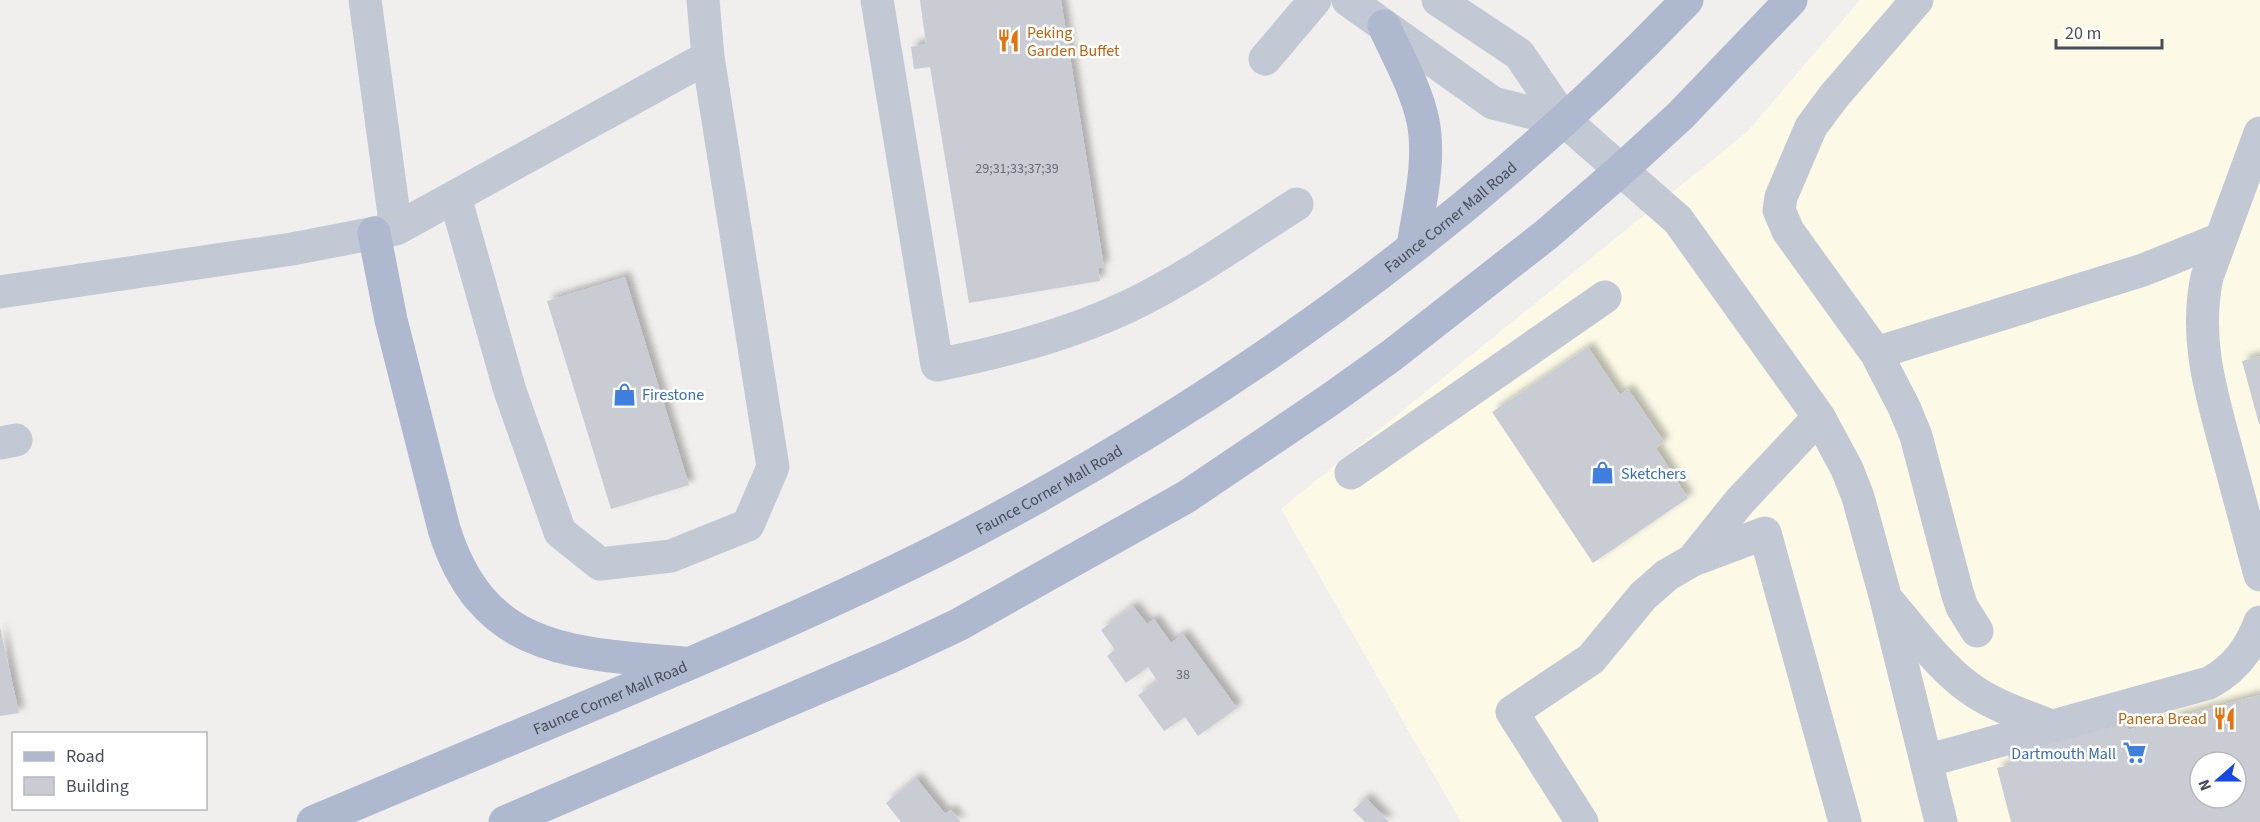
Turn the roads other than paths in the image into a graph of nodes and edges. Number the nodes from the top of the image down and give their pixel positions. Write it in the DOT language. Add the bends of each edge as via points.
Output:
graph roads {
  1 [pos="365,0"];
  2 [pos="703,0"];
  3 [pos="877,0"];
  4 [pos="1315,0"];
  5 [pos="1348,0"];
  6 [pos="1438,0"];
  7 [pos="1687,0"];
  8 [pos="1791,0"];
  9 [pos="1917,0"];
  10 [pos="1384,26"];
  11 [pos="708,57"];
  12 [pos="1265,59"];
  13 [pos="1566,121"];
  14 [pos="2260,134"];
  15 [pos="1621,170"];
  16 [pos="455,197"];
  17 [pos="1297,204"];
  18 [pos="385,231"];
  19 [pos="2220,238"];
  20 [pos="1413,246"];
  21 [pos="0,292"];
  22 [pos="1605,297"];
  23 [pos="1876,353"];
  24 [pos="1818,417"];
  25 [pos="1351,473"];
  26 [pos="1693,560"];
  27 [pos="2260,575"];
  28 [pos="1886,599"];
  29 [pos="2260,622"];
  30 [pos="1977,631"];
  31 [pos="689,664"];
  32 [pos="2051,726"];
  33 [pos="1926,761"];
  34 [pos="539,815"];
  35 [pos="313,822"];
  36 [pos="505,822"];
  37 [pos="1582,822"];
  38 [pos="1845,822"];
  39 [pos="1941,822"];
  1 -- 18 [label="lane"];
  2 -- 11 [label="lane"];
  3 -- 17 [label="lane" via="937,365 1021,347 1130,306"];
  4 -- 12 [label="lane"];
  5 -- 10 [label="lane"];
  6 -- 13 [label="lane" via="1519,54"];
  7 -- 13 [label="main road, Faunce Corner Mall Road"];
  8 -- 15 [label="main road" via="1681,115"];
  9 -- 23 [label="lane" via="1811,127 1784,185 1779,210 1788,231"];
  10 -- 13 [label="lane" via="1493,102"];
  10 -- 20 [label="main road" via="1423,121 1425,157"];
  11 -- 16 [label="lane"];
  11 -- 16 [label="lane" via="773,467 748,525 671,556 600,564 560,532 510,391"];
  13 -- 15 [label="lane"];
  13 -- 20 [label="main road, Faunce Corner Mall Road"];
  14 -- 19 [label="lane"];
  15 -- 24 [label="lane" via="1678,220"];
  15 -- 34 [label="main road" via="1537,242 1391,356 1186,497 958,625"];
  16 -- 18 [label="lane"];
  18 -- 21 [label="lane" via="292,249"];
  18 -- 31 [label="main road" via="392,320 444,529 469,584 510,626 545,644 602,656"];
  19 -- 23 [label="lane" via="2143,270"];
  19 -- 27 [label="lane" via="2202,300 2203,356"];
  20 -- 31 [label="main road, Faunce Corner Mall Road" via="1274,349 1109,456 929,554"];
  22 -- 25 [label="lane"];
  23 -- 30 [label="lane" via="1916,436 1957,592"];
  24 -- 26 [label="lane" via="1740,501"];
  24 -- 28 [label="lane" via="1858,497"];
  26 -- 37 [label="lane" via="1643,596 1591,659 1512,712"];
  26 -- 38 [label="lane" via="1765,533"];
  28 -- 32 [label="lane" via="1969,688"];
  28 -- 33 [label="lane"];
  29 -- 32 [label="lane" via="2243,656 2216,679"];
  31 -- 35 [label="main road, Faunce Corner Mall Road"];
  32 -- 33 [label="lane"];
  33 -- 39 [label="lane"];
  34 -- 36 [label="main road"];
}
